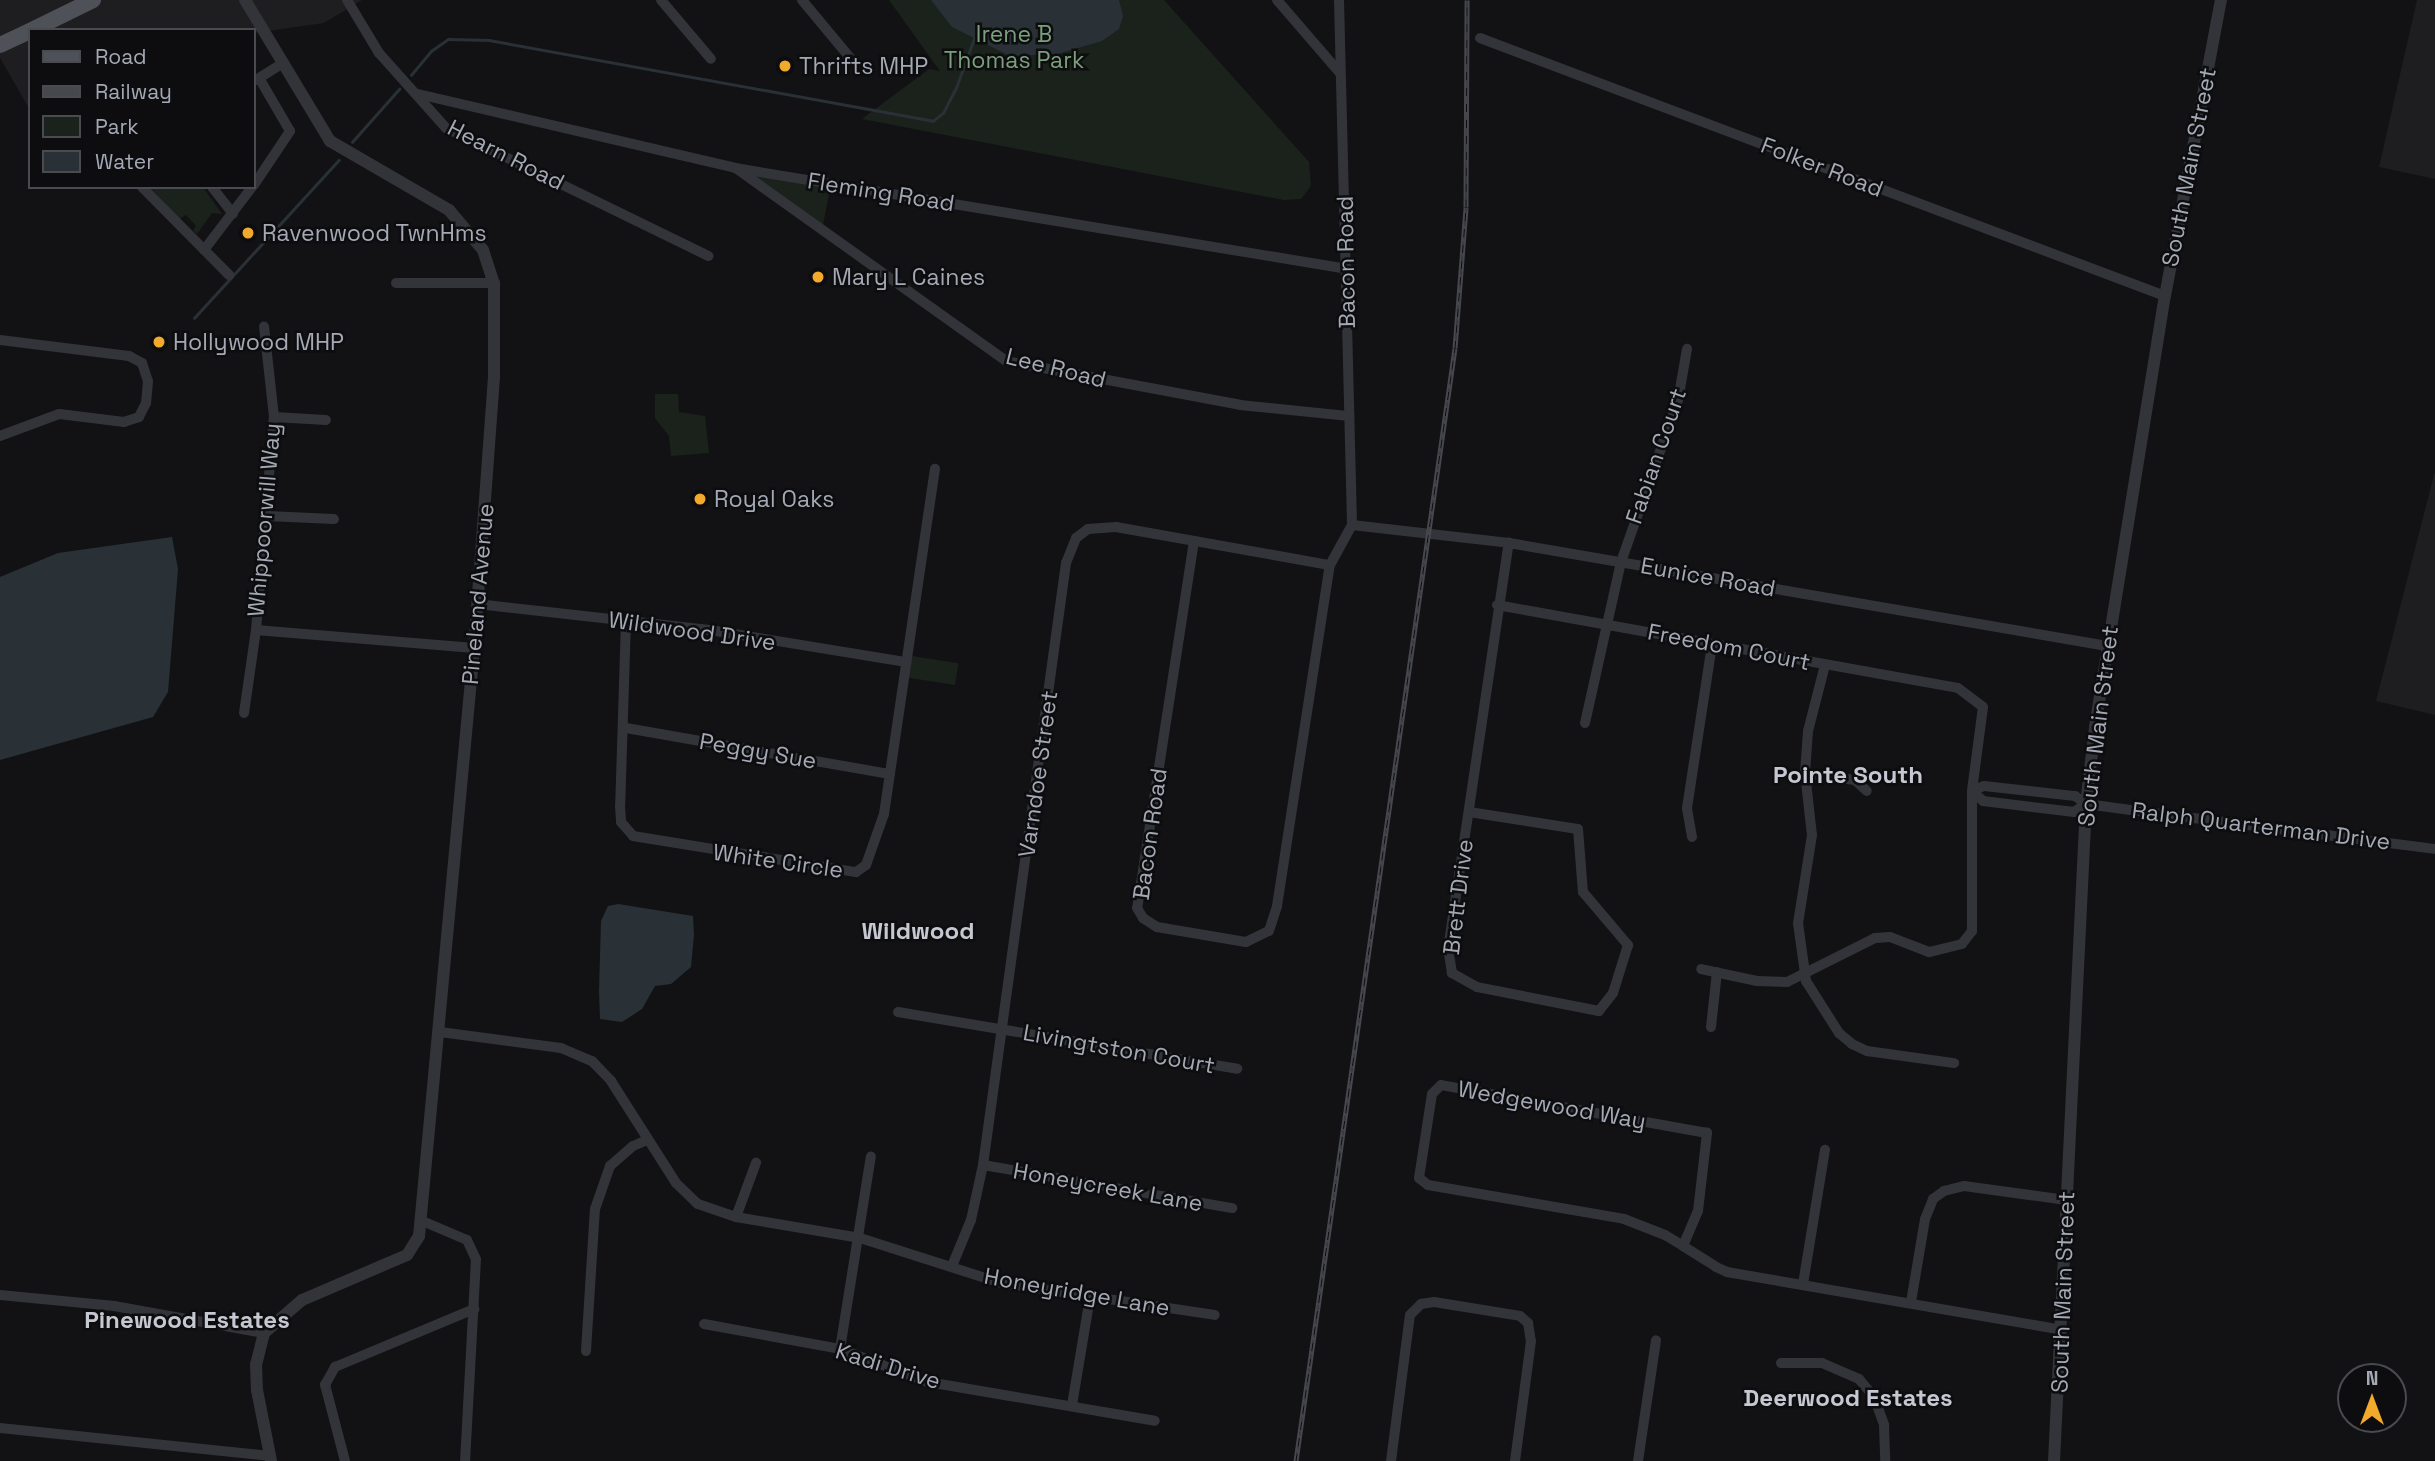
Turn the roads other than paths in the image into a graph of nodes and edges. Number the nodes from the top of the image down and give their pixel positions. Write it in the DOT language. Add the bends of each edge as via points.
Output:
graph roads {
  1 [pos="93,0"];
  2 [pos="245,0"];
  3 [pos="347,0"];
  4 [pos="661,0"];
  5 [pos="802,0"];
  6 [pos="1277,0"];
  7 [pos="1339,0"];
  8 [pos="2221,0"];
  9 [pos="35,28"];
  10 [pos="28,31"];
  11 [pos="1480,38"];
  12 [pos="0,45"];
  13 [pos="711,59"];
  14 [pos="852,60"];
  15 [pos="282,64"];
  16 [pos="1340,73"];
  17 [pos="257,80"];
  18 [pos="418,94"];
  19 [pos="735,168"];
  20 [pos="256,182"];
  21 [pos="144,189"];
  22 [pos="214,189"];
  23 [pos="251,189"];
  24 [pos="233,214"];
  25 [pos="204,250"];
  26 [pos="709,256"];
  27 [pos="1348,269"];
  28 [pos="229,275"];
  29 [pos="396,283"];
  30 [pos="495,283"];
  31 [pos="2165,296"];
  32 [pos="264,327"];
  33 [pos="0,340"];
  34 [pos="1687,349"];
  35 [pos="1349,416"];
  36 [pos="274,417"];
  37 [pos="326,420"];
  38 [pos="0,436"];
  39 [pos="935,469"];
  40 [pos="267,516"];
  41 [pos="334,519"];
  42 [pos="1352,524"];
  43 [pos="1194,541"];
  44 [pos="1509,543"];
  45 [pos="1621,562"];
  46 [pos="1330,565"];
  47 [pos="477,604"];
  48 [pos="1497,605"];
  49 [pos="626,620"];
  50 [pos="1607,624"];
  51 [pos="256,630"];
  52 [pos="1712,644"];
  53 [pos="2107,646"];
  54 [pos="474,648"];
  55 [pos="906,662"];
  56 [pos="1825,665"];
  57 [pos="244,713"];
  58 [pos="1585,723"];
  59 [pos="626,728"];
  60 [pos="1805,773"];
  61 [pos="890,774"];
  62 [pos="1867,791"];
  63 [pos="1972,791"];
  64 [pos="2087,804"];
  65 [pos="1469,812"];
  66 [pos="1692,837"];
  67 [pos="2435,849"];
  68 [pos="1701,969"];
  69 [pos="1804,971"];
  70 [pos="1717,972"];
  71 [pos="898,1012"];
  72 [pos="1711,1027"];
  73 [pos="1002,1029"];
  74 [pos="440,1032"];
  75 [pos="1954,1063"];
  76 [pos="1237,1069"];
  77 [pos="647,1140"];
  78 [pos="1825,1150"];
  79 [pos="871,1156"];
  80 [pos="756,1163"];
  81 [pos="984,1165"];
  82 [pos="2066,1200"];
  83 [pos="1232,1208"];
  84 [pos="736,1217"];
  85 [pos="420,1220"];
  86 [pos="860,1238"];
  87 [pos="1683,1246"];
  88 [pos="952,1266"];
  89 [pos="1803,1284"];
  90 [pos="0,1295"];
  91 [pos="1090,1297"];
  92 [pos="1911,1302"];
  93 [pos="474,1309"];
  94 [pos="1215,1315"];
  95 [pos="704,1324"];
  96 [pos="2062,1330"];
  97 [pos="264,1333"];
  98 [pos="1656,1340"];
  99 [pos="840,1349"];
  100 [pos="586,1351"];
  101 [pos="1781,1363"];
  102 [pos="1072,1405"];
  103 [pos="1155,1421"];
  104 [pos="0,1429"];
  105 [pos="271,1459"];
  106 [pos="345,1461"];
  107 [pos="466,1461"];
  108 [pos="1391,1461"];
  109 [pos="1515,1461"];
  110 [pos="1638,1461"];
  111 [pos="1885,1461"];
  112 [pos="2054,1461"];
  1 -- 9 [label="main road"];
  2 -- 15 [label="street, Pineland Avenue"];
  3 -- 18 [label="street, Hearn Road" via="379,53"];
  4 -- 13 [label="street"];
  5 -- 14 [label="street"];
  6 -- 16 [label="street"];
  7 -- 16 [label="street, Bacon Road"];
  8 -- 31 [label="street, South Main Street"];
  10 -- 12 [label="main road"];
  11 -- 31 [label="street, Folker Road"];
  15 -- 17 [label="street"];
  15 -- 30 [label="street, Pineland Avenue" via="330,141 449,211 483,250"];
  16 -- 27 [label="street, Bacon Road"];
  17 -- 20 [label="street" via="290,131"];
  18 -- 19 [label="street, Fleming Road"];
  18 -- 26 [label="street, Hearn Road" via="446,128"];
  19 -- 27 [label="street, Fleming Road"];
  19 -- 35 [label="street, Lee Road" via="1006,361 1240,405"];
  21 -- 25 [label="street"];
  22 -- 24 [label="street"];
  23 -- 24 [label="street"];
  24 -- 25 [label="street"];
  25 -- 28 [label="street"];
  27 -- 35 [label="street, Bacon Road"];
  29 -- 30 [label="street"];
  30 -- 47 [label="street, Pineland Avenue" via="494,377"];
  31 -- 53 [label="street, South Main Street"];
  32 -- 36 [label="street, Whippoorwill Way"];
  33 -- 38 [label="street" via="130,356 142,363 148,381 146,404 139,417 124,422 59,414"];
  34 -- 45 [label="street, Fabian Court" via="1678,400"];
  35 -- 42 [label="street, Bacon Road"];
  36 -- 37 [label="street"];
  36 -- 40 [label="street, Whippoorwill Way"];
  39 -- 55 [label="street, White Circle"];
  40 -- 41 [label="street"];
  40 -- 51 [label="street, Whippoorwill Way"];
  42 -- 44 [label="street, Eunice Road"];
  42 -- 46 [label="street"];
  43 -- 46 [label="street, Varndoe Street"];
  43 -- 46 [label="street, Bacon Road" via="1138,908 1143,918 1157,927 1202,935 1246,942 1269,931 1277,906"];
  43 -- 73 [label="street, Varndoe Street" via="1116,527 1088,529 1076,538 1066,563"];
  44 -- 45 [label="street, Eunice Road"];
  44 -- 48 [label="street, Brett Drive"];
  45 -- 50 [label="street, Fabian Court"];
  45 -- 53 [label="street, Eunice Road"];
  47 -- 49 [label="street, Wildwood Drive"];
  47 -- 54 [label="street, Pineland Avenue"];
  48 -- 50 [label="street, Freedom Court"];
  48 -- 65 [label="street, Brett Drive"];
  49 -- 55 [label="street, Wildwood Drive"];
  49 -- 59 [label="street, White Circle"];
  50 -- 52 [label="street, Freedom Court"];
  50 -- 58 [label="street, Fabian Court"];
  51 -- 54 [label="street"];
  51 -- 57 [label="street, Whippoorwill Way"];
  52 -- 56 [label="street, Freedom Court"];
  52 -- 66 [label="street" via="1687,808"];
  53 -- 64 [label="street, South Main Street"];
  54 -- 74 [label="street, Pineland Avenue"];
  55 -- 61 [label="street, White Circle"];
  56 -- 60 [label="street" via="1808,731"];
  56 -- 63 [label="street, Freedom Court" via="1962,690 1983,707"];
  59 -- 61 [label="street, Peggy Sue"];
  59 -- 61 [label="street, White Circle" via="621,822 633,836 659,844 856,872 866,865 874,849"];
  60 -- 62 [label="street" via="1855,780"];
  60 -- 69 [label="street" via="1812,835 1798,923"];
  63 -- 64 [label="street, Ralph Quarterman Drive" via="1997,787 2075,796"];
  63 -- 64 [label="street, Ralph Quarterman Drive" via="1983,801 2074,812"];
  63 -- 69 [label="street" via="1972,932 1962,944 1929,952 1890,937 1875,938"];
  64 -- 67 [label="street, Ralph Quarterman Drive"];
  64 -- 82 [label="street, South Main Street"];
  65 -- 65 [label="street, Brett Drive" via="1448,949 1454,976 1477,987 1599,1011 1613,993 1628,946 1583,891 1578,873 1578,829"];
  68 -- 70 [label="street"];
  69 -- 70 [label="street" via="1787,982"];
  69 -- 75 [label="street" via="1820,1005 1852,1044 1867,1052"];
  70 -- 72 [label="street"];
  71 -- 73 [label="street, Livingtston Court"];
  73 -- 76 [label="street, Livingtston Court"];
  73 -- 81 [label="street, Varndoe Street"];
  74 -- 77 [label="street" via="561,1048 592,1061 611,1081"];
  74 -- 85 [label="street, Pineland Avenue"];
  77 -- 84 [label="street" via="676,1184 698,1204"];
  77 -- 100 [label="street" via="610,1166 595,1209"];
  78 -- 89 [label="street"];
  79 -- 86 [label="street"];
  80 -- 84 [label="street"];
  81 -- 83 [label="street, Honeycreek Lane"];
  81 -- 88 [label="street, Varndoe Street" via="971,1220"];
  82 -- 92 [label="street" via="1964,1186 1944,1191 1933,1199"];
  82 -- 96 [label="street, South Main Street"];
  84 -- 86 [label="street, Honeyridge Lane"];
  85 -- 93 [label="street" via="467,1240 473,1250"];
  85 -- 97 [label="street, Pineland Avenue" via="419,1236 407,1255 330,1284 302,1300"];
  86 -- 88 [label="street, Honeyridge Lane"];
  86 -- 99 [label="street"];
  87 -- 87 [label="street, Wedgewood Way" via="1698,1211 1707,1133 1441,1085 1432,1094 1419,1178 1428,1185 1624,1219"];
  87 -- 89 [label="street, Wedgewood Way" via="1727,1272"];
  88 -- 91 [label="street, Honeyridge Lane" via="1000,1283"];
  89 -- 92 [label="street, Wedgewood Way"];
  90 -- 97 [label="street" via="114,1306"];
  91 -- 94 [label="street, Honeyridge Lane"];
  91 -- 102 [label="street"];
  92 -- 96 [label="street, Wedgewood Way"];
  93 -- 106 [label="street" via="335,1367 325,1385"];
  93 -- 107 [label="street"];
  95 -- 99 [label="street, Kadi Drive"];
  96 -- 112 [label="street, South Main Street"];
  97 -- 105 [label="street" via="256,1377"];
  98 -- 110 [label="street"];
  99 -- 102 [label="street, Kadi Drive" via="928,1382"];
  101 -- 111 [label="street" via="1822,1363 1859,1379 1874,1398 1884,1424"];
  102 -- 103 [label="street, Kadi Drive"];
  104 -- 105 [label="street"];
  108 -- 109 [label="street" via="1410,1315 1421,1304 1434,1302 1520,1316 1528,1323 1531,1341"];
}
